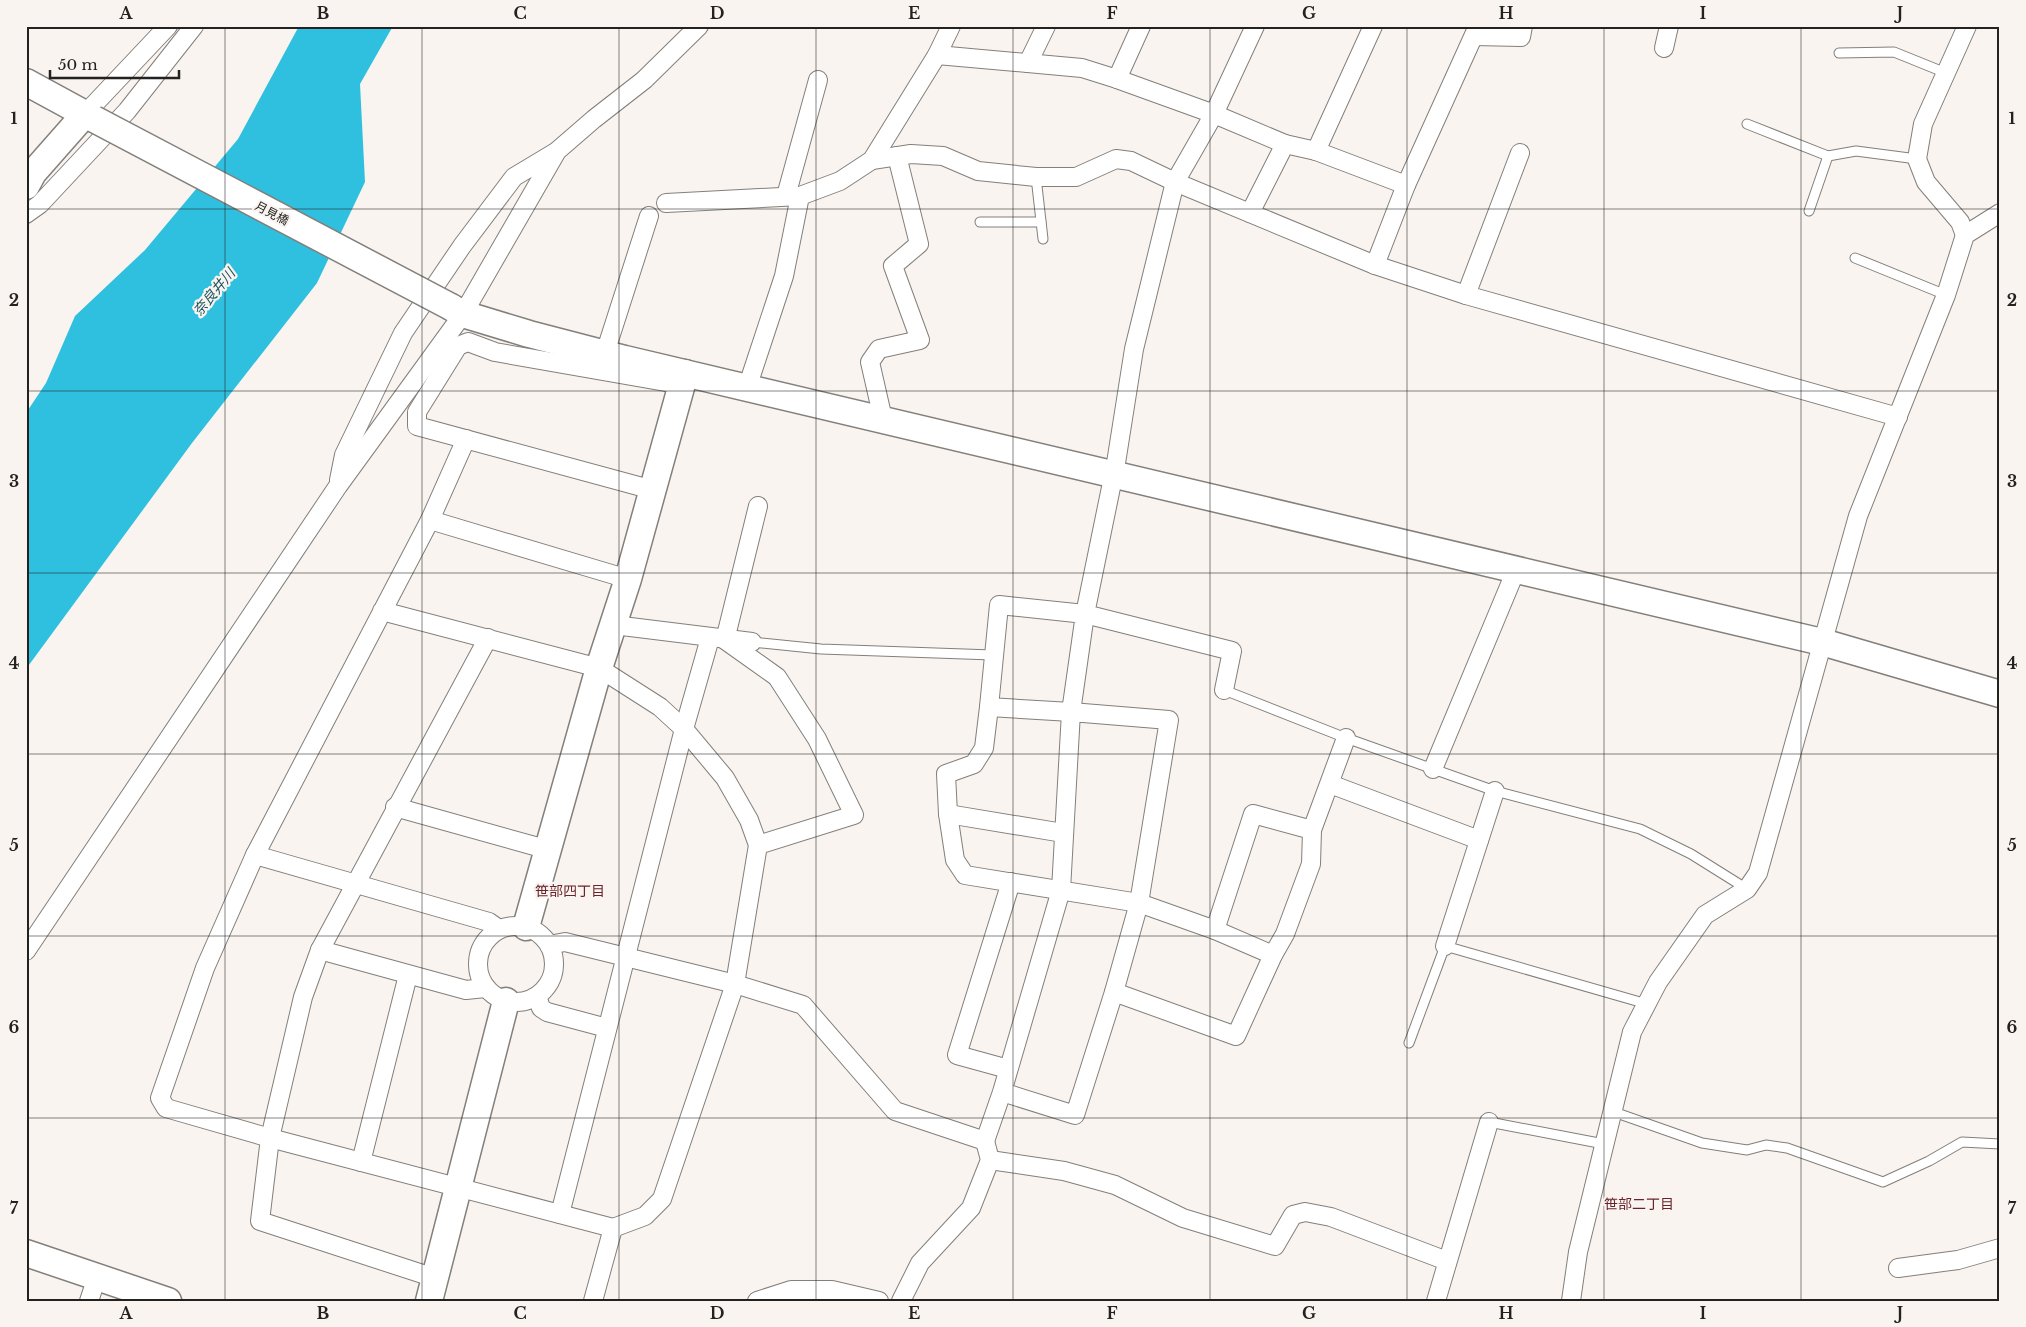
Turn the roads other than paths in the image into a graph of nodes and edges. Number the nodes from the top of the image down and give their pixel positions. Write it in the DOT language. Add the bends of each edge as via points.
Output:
graph roads {
  1 [pos="168,26"];
  2 [pos="194,26"];
  3 [pos="698,26"];
  4 [pos="951,26"];
  5 [pos="1046,26"];
  6 [pos="1141,26"];
  7 [pos="1255,26"];
  8 [pos="1373,26"];
  9 [pos="1523,26"];
  10 [pos="1669,26"];
  11 [pos="1967,26"];
  12 [pos="1476,31"];
  13 [pos="1664,48"];
  14 [pos="1839,53"];
  15 [pos="937,55"];
  16 [pos="1028,63"];
  17 [pos="1946,72"];
  18 [pos="1117,79"];
  19 [pos="818,80"];
  20 [pos="26,82"];
  21 [pos="1214,114"];
  22 [pos="89,117"];
  23 [pos="1747,124"];
  24 [pos="1285,144"];
  25 [pos="556,151"];
  26 [pos="1316,151"];
  27 [pos="1520,153"];
  28 [pos="897,156"];
  29 [pos="1828,156"];
  30 [pos="1917,159"];
  31 [pos="872,160"];
  32 [pos="1036,177"];
  33 [pos="1176,182"];
  34 [pos="1406,184"];
  35 [pos="26,186"];
  36 [pos="793,196"];
  37 [pos="666,204"];
  38 [pos="1809,211"];
  39 [pos="1250,213"];
  40 [pos="26,214"];
  41 [pos="2000,214"];
  42 [pos="649,216"];
  43 [pos="980,222"];
  44 [pos="1041,222"];
  45 [pos="1965,236"];
  46 [pos="1043,239"];
  47 [pos="1855,258"];
  48 [pos="1375,265"];
  49 [pos="1946,294"];
  50 [pos="1466,295"];
  51 [pos="457,310"];
  52 [pos="605,353"];
  53 [pos="684,379"];
  54 [pos="747,388"];
  55 [pos="1898,417"];
  56 [pos="883,419"];
  57 [pos="466,439"];
  58 [pos="1113,474"];
  59 [pos="338,486"];
  60 [pos="653,490"];
  61 [pos="758,506"];
  62 [pos="430,520"];
  63 [pos="1516,570"];
  64 [pos="628,579"];
  65 [pos="382,611"];
  66 [pos="1085,614"];
  67 [pos="614,625"];
  68 [pos="488,638"];
  69 [pos="718,639"];
  70 [pos="752,642"];
  71 [pos="1822,642"];
  72 [pos="993,655"];
  73 [pos="600,668"];
  74 [pos="1224,690"];
  75 [pos="2000,694"];
  76 [pos="989,707"];
  77 [pos="1071,712"];
  78 [pos="684,728"];
  79 [pos="1346,738"];
  80 [pos="1433,769"];
  81 [pos="1330,784"];
  82 [pos="1495,791"];
  83 [pos="396,807"];
  84 [pos="948,814"];
  85 [pos="1312,830"];
  86 [pos="1063,833"];
  87 [pos="1479,840"];
  88 [pos="758,844"];
  89 [pos="548,850"];
  90 [pos="255,855"];
  91 [pos="1011,882"];
  92 [pos="356,884"];
  93 [pos="1747,889"];
  94 [pos="1061,890"];
  95 [pos="1139,903"];
  96 [pos="526,927"];
  97 [pos="499,929"];
  98 [pos="1214,930"];
  99 [pos="549,945"];
  100 [pos="1445,946"];
  101 [pos="320,950"];
  102 [pos="26,951"];
  103 [pos="1273,954"];
  104 [pos="626,958"];
  105 [pos="408,975"];
  106 [pos="735,984"];
  107 [pos="1114,992"];
  108 [pos="496,994"];
  109 [pos="537,996"];
  110 [pos="1647,1004"];
  111 [pos="607,1028"];
  112 [pos="1409,1043"];
  113 [pos="1008,1069"];
  114 [pos="1002,1092"];
  115 [pos="1611,1112"];
  116 [pos="1489,1122"];
  117 [pos="270,1138"];
  118 [pos="985,1141"];
  119 [pos="1604,1144"];
  120 [pos="2000,1144"];
  121 [pos="990,1160"];
  122 [pos="361,1162"];
  123 [pos="458,1187"];
  124 [pos="560,1214"];
  125 [pos="612,1228"];
  126 [pos="2000,1248"];
  127 [pos="26,1253"];
  128 [pos="1448,1261"];
  129 [pos="1898,1268"];
  130 [pos="93,1289"];
  131 [pos="432,1289"];
  132 [pos="168,1301"];
  133 [pos="593,1301"];
  134 [pos="757,1301"];
  135 [pos="879,1301"];
  136 [pos="901,1301"];
  137 [pos="1436,1301"];
  138 [pos="1571,1301"];
  1 -- 22 [label="street"];
  2 -- 40 [label="street" via="128,111 40,204"];
  3 -- 25 [label="street" via="644,80"];
  4 -- 15 [label="street"];
  5 -- 16 [label="street"];
  6 -- 18 [label="street"];
  7 -- 21 [label="street"];
  8 -- 26 [label="street"];
  9 -- 12 [label="street" via="1521,37"];
  10 -- 13 [label="street"];
  11 -- 17 [label="street"];
  12 -- 34 [label="street"];
  14 -- 17 [label="lane" via="1894,52"];
  15 -- 16 [label="street"];
  15 -- 31 [label="street"];
  16 -- 18 [label="street" via="1082,68"];
  17 -- 30 [label="street" via="1923,124"];
  18 -- 21 [label="street"];
  19 -- 36 [label="street"];
  20 -- 22 [label="street, 月見橋"];
  21 -- 24 [label="street"];
  21 -- 33 [label="street"];
  22 -- 35 [label="street" via="33,173"];
  22 -- 51 [label="street, 月見橋, bridge"];
  23 -- 29 [label="lane"];
  24 -- 26 [label="street"];
  24 -- 39 [label="street"];
  25 -- 51 [label="street"];
  25 -- 59 [label="street" via="514,177 462,246 404,333 344,455"];
  26 -- 34 [label="street"];
  27 -- 50 [label="street"];
  28 -- 31 [label="street"];
  28 -- 32 [label="street" via="943,156 978,171"];
  28 -- 56 [label="street" via="919,244 893,266 920,340 879,349 870,362"];
  29 -- 30 [label="lane" via="1856,152"];
  29 -- 38 [label="lane"];
  30 -- 45 [label="street" via="1926,182 1960,222"];
  31 -- 36 [label="street" via="840,181"];
  32 -- 33 [label="street" via="1076,177 1116,160 1131,161"];
  32 -- 44 [label="lane"];
  33 -- 39 [label="street"];
  33 -- 58 [label="street" via="1134,349"];
  34 -- 48 [label="street"];
  36 -- 37 [label="street"];
  36 -- 54 [label="street" via="784,276"];
  39 -- 48 [label="street"];
  41 -- 45 [label="street"];
  42 -- 52 [label="street"];
  43 -- 44 [label="lane"];
  44 -- 46 [label="lane"];
  45 -- 49 [label="street"];
  47 -- 49 [label="lane"];
  48 -- 50 [label="street"];
  49 -- 55 [label="street"];
  50 -- 55 [label="street"];
  51 -- 52 [label="street, 月見橋"];
  51 -- 59 [label="street"];
  52 -- 53 [label="street, 月見橋"];
  53 -- 54 [label="street, 月見橋"];
  53 -- 57 [label="street" via="495,352 468,342 458,346 417,412 417,426"];
  53 -- 60 [label="street"];
  54 -- 56 [label="street, 月見橋"];
  55 -- 71 [label="street" via="1858,516"];
  56 -- 58 [label="street, 月見橋"];
  57 -- 60 [label="street"];
  57 -- 62 [label="street"];
  58 -- 63 [label="street, 月見橋"];
  58 -- 66 [label="street"];
  59 -- 102 [label="street"];
  60 -- 64 [label="street"];
  61 -- 69 [label="street"];
  62 -- 64 [label="street"];
  62 -- 65 [label="street"];
  63 -- 71 [label="street, 月見橋"];
  63 -- 80 [label="street"];
  64 -- 67 [label="street"];
  65 -- 68 [label="street"];
  65 -- 90 [label="street"];
  66 -- 72 [label="street" via="999,605"];
  66 -- 74 [label="street" via="1232,651"];
  66 -- 77 [label="street"];
  67 -- 69 [label="street"];
  67 -- 73 [label="street"];
  68 -- 73 [label="street"];
  68 -- 83 [label="street"];
  69 -- 70 [label="street"];
  69 -- 78 [label="street"];
  69 -- 88 [label="street" via="777,677 817,739 854,815"];
  70 -- 72 [label="lane" via="821,649"];
  71 -- 75 [label="street, 月見橋"];
  71 -- 93 [label="street" via="1758,874"];
  72 -- 76 [label="street"];
  73 -- 78 [label="street" via="660,707"];
  73 -- 89 [label="street"];
  74 -- 79 [label="lane"];
  76 -- 77 [label="street"];
  76 -- 84 [label="street" via="984,748 974,764 946,774"];
  77 -- 86 [label="street"];
  77 -- 95 [label="street" via="1169,720"];
  78 -- 88 [label="street" via="725,778 749,820"];
  78 -- 104 [label="street"];
  79 -- 80 [label="lane"];
  79 -- 81 [label="street"];
  80 -- 82 [label="lane"];
  81 -- 85 [label="street"];
  81 -- 87 [label="street"];
  82 -- 87 [label="street"];
  82 -- 93 [label="lane" via="1640,829 1691,854"];
  83 -- 89 [label="street"];
  83 -- 92 [label="street"];
  84 -- 86 [label="street"];
  84 -- 91 [label="street" via="955,860 965,875"];
  85 -- 98 [label="street" via="1253,814"];
  85 -- 103 [label="street" via="1311,864 1285,934"];
  86 -- 94 [label="street"];
  87 -- 100 [label="street"];
  88 -- 106 [label="street"];
  89 -- 96 [label="street"];
  90 -- 92 [label="street"];
  90 -- 117 [label="street" via="202,976 160,1098 166,1108"];
  91 -- 94 [label="street"];
  91 -- 113 [label="street" via="957,1055"];
  92 -- 97 [label="street" via="489,922"];
  92 -- 101 [label="street"];
  93 -- 110 [label="street" via="1705,915 1658,982"];
  94 -- 95 [label="street"];
  94 -- 113 [label="street"];
  95 -- 98 [label="street"];
  95 -- 107 [label="street"];
  96 -- 97 [label="street"];
  96 -- 99 [label="street"];
  97 -- 108 [label="street" via="485,941 477,966 480,978"];
  98 -- 103 [label="street"];
  99 -- 104 [label="street" via="565,942"];
  99 -- 109 [label="street" via="553,967 545,988"];
  100 -- 110 [label="lane"];
  100 -- 112 [label="lane"];
  101 -- 105 [label="street"];
  101 -- 117 [label="street" via="302,997"];
  103 -- 107 [label="street" via="1236,1036"];
  104 -- 106 [label="street"];
  104 -- 111 [label="street"];
  105 -- 108 [label="street"];
  105 -- 122 [label="street"];
  106 -- 118 [label="street" via="803,1005 895,1111"];
  106 -- 125 [label="street" via="662,1199 645,1216"];
  107 -- 114 [label="street" via="1075,1116"];
  108 -- 109 [label="street" via="527,1001"];
  108 -- 123 [label="street"];
  109 -- 111 [label="street" via="541,1008 547,1012"];
  110 -- 115 [label="street" via="1632,1032"];
  111 -- 124 [label="street"];
  113 -- 114 [label="street"];
  114 -- 118 [label="street"];
  115 -- 119 [label="street"];
  115 -- 120 [label="lane" via="1702,1143 1747,1150 1766,1145 1788,1148 1883,1182 1962,1142"];
  116 -- 119 [label="lane"];
  116 -- 128 [label="street"];
  117 -- 122 [label="street"];
  117 -- 131 [label="street" via="260,1221"];
  118 -- 121 [label="street"];
  119 -- 138 [label="street" via="1578,1252"];
  121 -- 128 [label="street" via="1064,1171 1115,1185 1183,1218 1275,1246 1293,1215 1305,1212 1331,1216"];
  121 -- 136 [label="street" via="971,1208 920,1263"];
  122 -- 123 [label="street"];
  123 -- 124 [label="street"];
  123 -- 131 [label="street"];
  124 -- 125 [label="street"];
  125 -- 133 [label="street"];
  126 -- 129 [label="street" via="1958,1260"];
  127 -- 130 [label="street"];
  128 -- 137 [label="street"];
  130 -- 132 [label="street"];
  134 -- 135 [label="street" via="791,1290 832,1290"];
}
